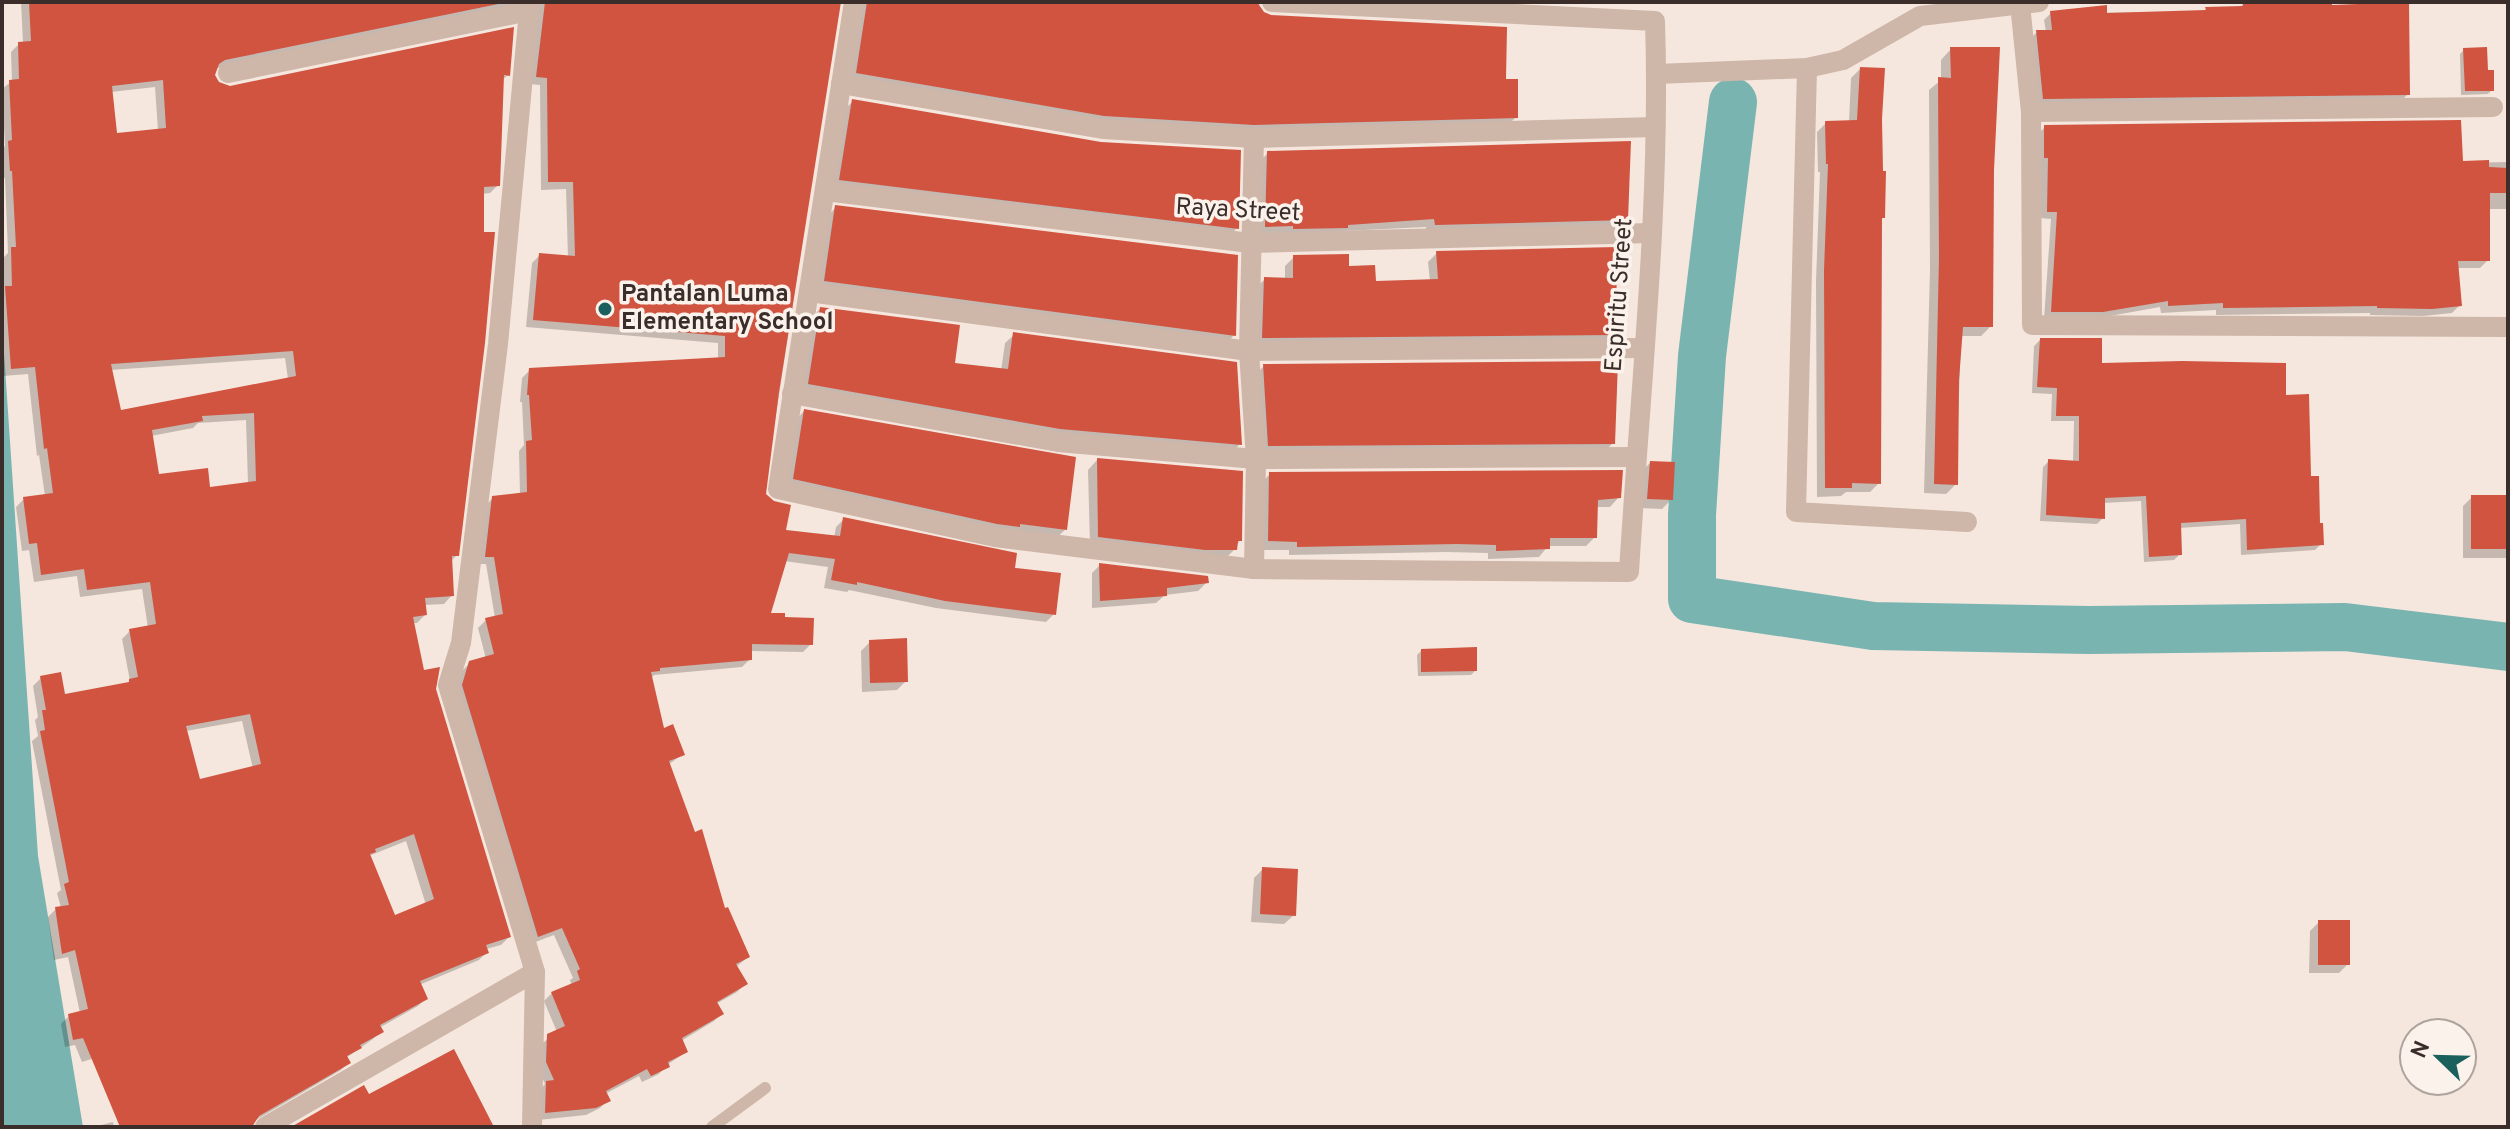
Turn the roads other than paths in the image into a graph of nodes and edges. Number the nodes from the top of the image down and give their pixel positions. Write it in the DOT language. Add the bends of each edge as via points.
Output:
graph roads {
  1 [pos="854,2"];
  2 [pos="1272,2"];
  3 [pos="2030,3"];
  4 [pos="530,7"];
  5 [pos="1807,68"];
  6 [pos="228,73"];
  7 [pos="1666,73"];
  8 [pos="841,84"];
  9 [pos="2493,107"];
  10 [pos="2031,112"];
  11 [pos="1655,127"];
  12 [pos="1254,138"];
  13 [pos="825,191"];
  14 [pos="1651,233"];
  15 [pos="1250,243"];
  16 [pos="809,292"];
  17 [pos="2508,327"];
  18 [pos="1643,348"];
  19 [pos="1249,351"];
  20 [pos="792,394"];
  21 [pos="1636,457"];
  22 [pos="1256,459"];
  23 [pos="1967,522"];
  24 [pos="1254,569"];
  25 [pos="535,972"];
  26 [pos="765,1088"];
  27 [pos="265,1127"];
  28 [pos="532,1127"];
  29 [pos="712,1127"];
  1 -- 8 [label="street"];
  2 -- 7 [label="street, Espiritu Street" via="1655,21"];
  3 -- 5 [label="street" via="1920,16 1843,60"];
  3 -- 10 [label="street"];
  4 -- 6 [label="street"];
  4 -- 25 [label="street" via="496,359 461,643 448,685"];
  5 -- 7 [label="street"];
  5 -- 23 [label="street" via="1796,512"];
  7 -- 11 [label="street, Espiritu Street"];
  8 -- 12 [label="street" via="1103,129"];
  8 -- 13 [label="street"];
  9 -- 10 [label="street"];
  10 -- 17 [label="street" via="2032,325"];
  11 -- 12 [label="street"];
  11 -- 14 [label="street, Espiritu Street"];
  12 -- 15 [label="street"];
  13 -- 15 [label="street, Raya Street"];
  13 -- 16 [label="street"];
  14 -- 15 [label="street, Raya Street"];
  14 -- 18 [label="street, Espiritu Street"];
  15 -- 19 [label="street"];
  16 -- 19 [label="street"];
  16 -- 20 [label="street"];
  18 -- 19 [label="street"];
  18 -- 21 [label="street, Espiritu Street"];
  19 -- 22 [label="street"];
  20 -- 22 [label="street" via="1058,442"];
  20 -- 24 [label="street" via="778,489 995,537"];
  21 -- 22 [label="street"];
  21 -- 24 [label="street, Espiritu Street" via="1629,572"];
  22 -- 24 [label="street"];
  25 -- 27 [label="street"];
  25 -- 28 [label="street"];
  26 -- 29 [label="lane"];
}
